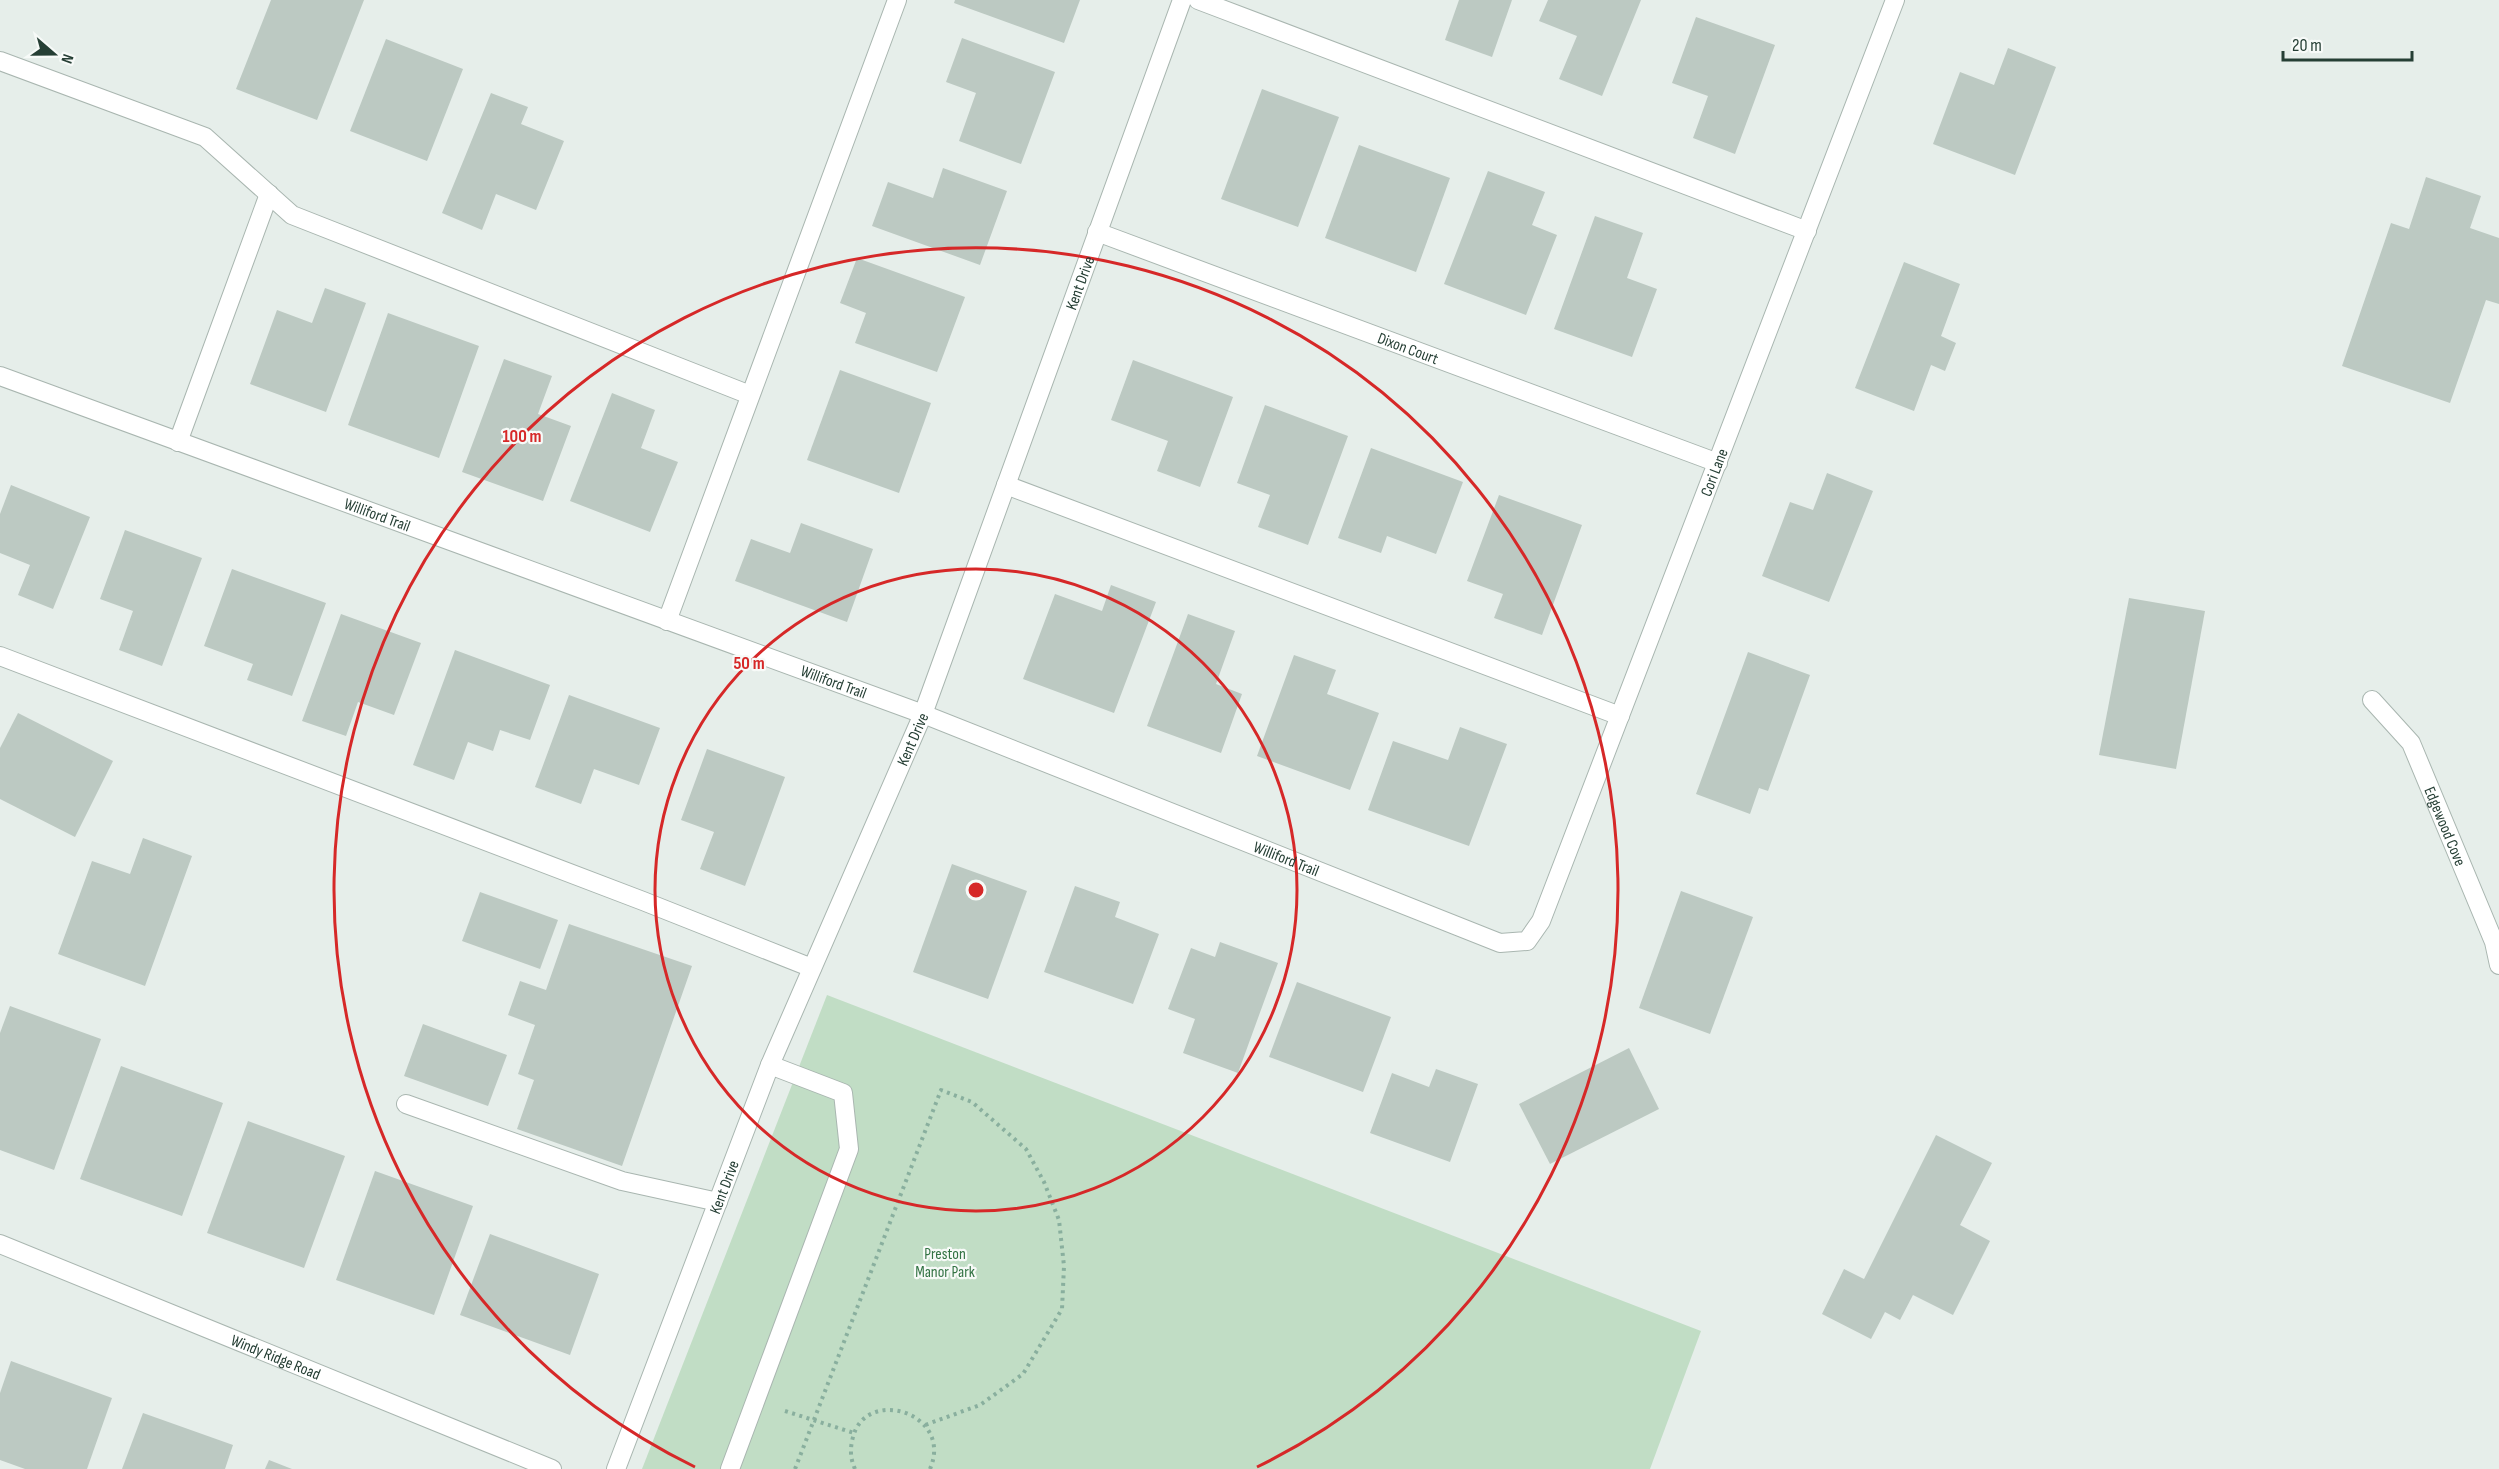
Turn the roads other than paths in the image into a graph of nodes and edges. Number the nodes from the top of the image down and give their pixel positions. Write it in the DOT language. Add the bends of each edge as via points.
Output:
graph roads {
  1 [pos="897,0"];
  2 [pos="1182,0"];
  3 [pos="1198,0"];
  4 [pos="1895,0"];
  5 [pos="0,61"];
  6 [pos="269,194"];
  7 [pos="1807,231"];
  8 [pos="1097,232"];
  9 [pos="0,376"];
  10 [pos="750,395"];
  11 [pos="178,441"];
  12 [pos="1718,463"];
  13 [pos="1006,485"];
  14 [pos="667,621"];
  15 [pos="0,656"];
  16 [pos="2372,700"];
  17 [pos="923,714"];
  18 [pos="1620,716"];
  19 [pos="1527,941"];
  20 [pos="2499,965"];
  21 [pos="812,968"];
  22 [pos="770,1065"];
  23 [pos="406,1104"];
  24 [pos="718,1203"];
  25 [pos="0,1244"];
  26 [pos="552,1469"];
  27 [pos="616,1469"];
  28 [pos="730,1469"];
  1 -- 10 [label="street"];
  2 -- 8 [label="street, Kent Drive"];
  3 -- 7 [label="street"];
  4 -- 7 [label="street, Cori Lane"];
  5 -- 6 [label="street" via="205,137"];
  6 -- 10 [label="street" via="292,215"];
  6 -- 11 [label="street"];
  7 -- 12 [label="street, Cori Lane"];
  8 -- 12 [label="street, Dixon Court"];
  8 -- 13 [label="street, Kent Drive"];
  9 -- 11 [label="street, Williford Trail"];
  10 -- 14 [label="street"];
  11 -- 14 [label="street, Williford Trail"];
  12 -- 18 [label="street, Cori Lane"];
  13 -- 17 [label="street, Kent Drive"];
  13 -- 18 [label="street"];
  14 -- 17 [label="street, Williford Trail"];
  15 -- 21 [label="street"];
  16 -- 20 [label="street, Edgewood Cove" via="2411,742 2494,942"];
  17 -- 19 [label="street, Williford Trail" via="1500,942"];
  17 -- 21 [label="street, Kent Drive"];
  18 -- 19 [label="street, Cori Lane" via="1541,921"];
  21 -- 22 [label="street, Kent Drive"];
  22 -- 24 [label="street, Kent Drive"];
  22 -- 28 [label="street" via="843,1093 849,1149"];
  23 -- 24 [label="street" via="622,1181"];
  24 -- 27 [label="street, Kent Drive"];
  25 -- 26 [label="street, Windy Ridge Road"];
}
